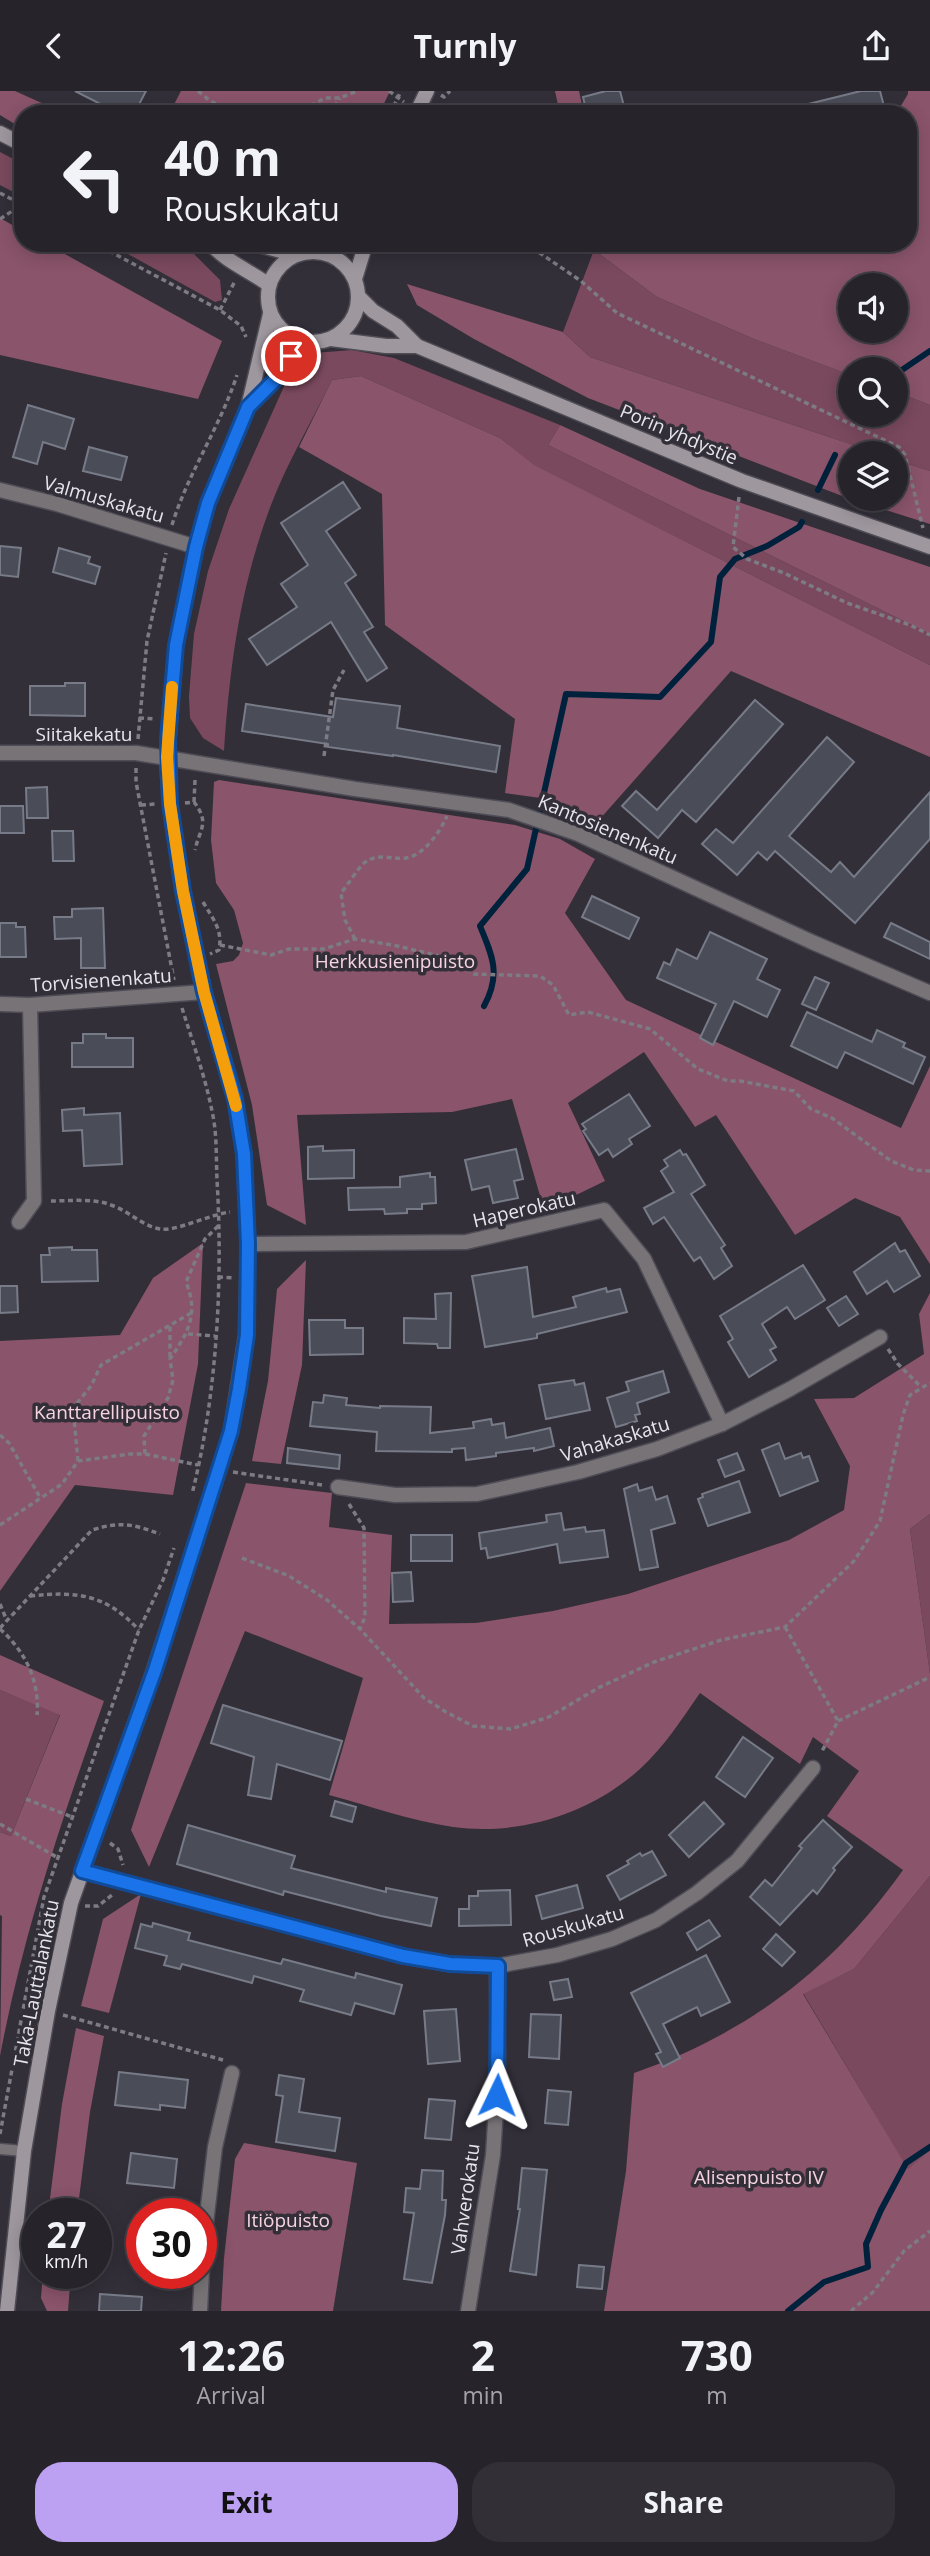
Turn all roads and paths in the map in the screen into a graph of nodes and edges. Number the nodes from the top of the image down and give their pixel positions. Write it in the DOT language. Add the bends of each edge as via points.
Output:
graph roads {
  1 [pos="198,91"];
  2 [pos="357,91"];
  3 [pos="340,98"];
  4 [pos="219,105"];
  5 [pos="312,105"];
  6 [pos="336,105"];
  7 [pos="111,252"];
  8 [pos="218,252"];
  9 [pos="285,252"];
  10 [pos="306,252"];
  11 [pos="329,252"];
  12 [pos="363,252"];
  13 [pos="538,252"];
  14 [pos="296,255"];
  15 [pos="355,279"];
  16 [pos="269,285"];
  17 [pos="358,296"];
  18 [pos="270,314"];
  19 [pos="331,339"];
  20 [pos="304,342"];
  21 [pos="247,344"];
  22 [pos="417,347"];
  23 [pos="239,367"];
  24 [pos="248,407"];
  25 [pos="741,481"];
  26 [pos="0,490"];
  27 [pos="925,532"];
  28 [pos="169,538"];
  29 [pos="196,547"];
  30 [pos="930,547"];
  31 [pos="930,635"];
  32 [pos="344,670"];
  33 [pos="0,753"];
  34 [pos="136,753"];
  35 [pos="324,756"];
  36 [pos="167,757"];
  37 [pos="195,762"];
  38 [pos="194,802"];
  39 [pos="453,802"];
  40 [pos="170,804"];
  41 [pos="194,852"];
  42 [pos="200,895"];
  43 [pos="355,939"];
  44 [pos="220,944"];
  45 [pos="197,958"];
  46 [pos="204,992"];
  47 [pos="930,993"];
  48 [pos="178,995"];
  49 [pos="0,1004"];
  50 [pos="30,1005"];
  51 [pos="930,1171"];
  52 [pos="34,1201"];
  53 [pos="219,1213"];
  54 [pos="19,1223"];
  55 [pos="219,1225"];
  56 [pos="248,1244"];
  57 [pos="192,1312"];
  58 [pos="170,1325"];
  59 [pos="188,1334"];
  60 [pos="215,1336"];
  61 [pos="880,1337"];
  62 [pos="170,1359"];
  63 [pos="930,1383"];
  64 [pos="921,1387"];
  65 [pos="722,1424"];
  66 [pos="0,1435"];
  67 [pos="145,1454"];
  68 [pos="78,1461"];
  69 [pos="199,1466"];
  70 [pos="219,1470"];
  71 [pos="338,1487"];
  72 [pos="191,1498"];
  73 [pos="41,1499"];
  74 [pos="0,1525"];
  75 [pos="160,1534"];
  76 [pos="175,1545"];
  77 [pos="242,1558"];
  78 [pos="28,1596"];
  79 [pos="0,1604"];
  80 [pos="6,1621"];
  81 [pos="785,1627"];
  82 [pos="0,1628"];
  83 [pos="360,1629"];
  84 [pos="139,1630"];
  85 [pos="930,1677"];
  86 [pos="37,1715"];
  87 [pos="838,1721"];
  88 [pos="813,1768"];
  89 [pos="26,1800"];
  90 [pos="72,1817"];
  91 [pos="0,1824"];
  92 [pos="58,1858"];
  93 [pos="82,1871"];
  94 [pos="498,1966"];
  95 [pos="22,2005"];
  96 [pos="48,2011"];
  97 [pos="232,2073"];
  98 [pos="0,2134"];
  99 [pos="0,2150"];
  100 [pos="24,2151"];
  101 [pos="930,2231"];
  102 [pos="7,2311"];
  103 [pos="200,2311"];
  104 [pos="468,2311"];
  105 [pos="851,2311"];
  1 -- 4 [label="path"];
  2 -- 3 [label="path"];
  3 -- 5 [label="path" via="325,98"];
  3 -- 6 [label="path"];
  7 -- 21 [label="path" via="220,310 241,325"];
  8 -- 16 [label="main road"];
  9 -- 14 [label="main road"];
  10 -- 14 [label="main road"];
  11 -- 15 [label="main road"];
  12 -- 15 [label="main road"];
  13 -- 27 [label="path" via="617,313 899,447"];
  14 -- 16 [label="main road" via="283,263"];
  15 -- 17 [label="main road"];
  16 -- 18 [label="main road"];
  17 -- 19 [label="main road" via="350,323"];
  17 -- 22 [label="main road, Porin yhdystie"];
  18 -- 20 [label="main road" via="283,331"];
  18 -- 24 [label="main road, Taka-Lauttalankatu"];
  19 -- 20 [label="main road"];
  19 -- 22 [label="main road, Porin yhdystie"];
  20 -- 24 [label="main road, Taka-Lauttalankatu"];
  22 -- 25 [label="main road, Porin yhdystie"];
  23 -- 28 [label="path" via="180,501"];
  24 -- 29 [label="main road, Taka-Lauttalankatu" via="208,503"];
  25 -- 30 [label="main road, Porin yhdystie"];
  25 -- 31 [label="path" via="733,547 747,559"];
  26 -- 28 [label="street, Valmuskakatu"];
  28 -- 29 [label="street, Valmuskakatu"];
  28 -- 34 [label="path" via="147,641"];
  29 -- 36 [label="main road, Taka-Lauttalankatu" via="176,645"];
  32 -- 35 [label="path" via="333,690"];
  33 -- 34 [label="street, Siitakekatu"];
  34 -- 36 [label="street, Siitakekatu"];
  34 -- 48 [label="path" via="136,782"];
  36 -- 37 [label="street, Kantosienenkatu"];
  36 -- 40 [label="main road, Taka-Lauttalankatu"];
  37 -- 38 [label="path"];
  37 -- 39 [label="street, Kantosienenkatu"];
  38 -- 40 [label="path"];
  38 -- 41 [label="path" via="204,824"];
  39 -- 43 [label="path" via="440,832 414,856 387,855 364,863 341,893 345,920"];
  39 -- 47 [label="street, Kantosienenkatu" via="509,810 578,834"];
  40 -- 45 [label="main road, Taka-Lauttalankatu"];
  42 -- 44 [label="path" via="218,926"];
  43 -- 44 [label="path" via="324,949 289,949 271,955"];
  43 -- 51 [label="path" via="452,959 474,974 540,976 554,985 569,1015 588,1012 650,1029 698,1069 728,1081 794,1091 811,1109 832,1118 891,1161"];
  44 -- 45 [label="path" via="219,950"];
  45 -- 46 [label="main road, Taka-Lauttalankatu"];
  46 -- 48 [label="street, Torvisienenkatu"];
  46 -- 56 [label="main road, Taka-Lauttalankatu" via="235,1099 244,1154"];
  48 -- 50 [label="street, Torvisienenkatu"];
  48 -- 53 [label="path" via="214,1118"];
  49 -- 50 [label="street, Torvisienenkatu"];
  50 -- 52 [label="street"];
  52 -- 53 [label="path" via="111,1205 163,1230"];
  52 -- 54 [label="street"];
  53 -- 55 [label="path"];
  55 -- 57 [label="path" via="205,1239 186,1282"];
  55 -- 60 [label="path"];
  56 -- 65 [label="street, Haperokatu" via="466,1242 604,1210 644,1259"];
  56 -- 70 [label="main road, Taka-Lauttalankatu" via="247,1335 231,1431"];
  57 -- 58 [label="path"];
  57 -- 59 [label="path"];
  58 -- 62 [label="path"];
  58 -- 68 [label="path" via="102,1365 73,1408"];
  59 -- 60 [label="path"];
  59 -- 62 [label="path"];
  60 -- 69 [label="path"];
  61 -- 64 [label="path"];
  61 -- 65 [label="street, Vahakaskatu"];
  62 -- 67 [label="path" via="173,1380 168,1398 144,1436"];
  63 -- 64 [label="path"];
  64 -- 81 [label="path" via="910,1395 903,1415 880,1521 854,1561"];
  65 -- 71 [label="street, Vahakaskatu" via="578,1472 477,1494 395,1495"];
  66 -- 73 [label="path"];
  67 -- 68 [label="path"];
  67 -- 69 [label="path"];
  68 -- 73 [label="path" via="62,1484"];
  69 -- 70 [label="path"];
  69 -- 72 [label="path"];
  70 -- 71 [label="path"];
  70 -- 93 [label="main road, Taka-Lauttalankatu" via="155,1670"];
  71 -- 83 [label="path" via="365,1528 365,1617"];
  73 -- 74 [label="path"];
  75 -- 78 [label="path" via="131,1524 92,1530"];
  76 -- 84 [label="path"];
  77 -- 83 [label="path" via="289,1576"];
  78 -- 80 [label="path"];
  78 -- 84 [label="path" via="74,1594 96,1599 122,1611"];
  79 -- 80 [label="path"];
  80 -- 82 [label="path"];
  81 -- 83 [label="path" via="721,1640 654,1662 549,1717 511,1728 473,1726 446,1713 424,1698"];
  81 -- 87 [label="path"];
  82 -- 86 [label="path" via="28,1662 38,1698"];
  84 -- 90 [label="path"];
  85 -- 87 [label="path"];
  87 -- 88 [label="path"];
  88 -- 94 [label="street, Rouskukatu" via="737,1861 657,1919 612,1939"];
  89 -- 90 [label="path"];
  90 -- 92 [label="path"];
  91 -- 92 [label="path"];
  92 -- 95 [label="path" via="44,1896"];
  93 -- 94 [label="street, Rouskukatu" via="403,1956"];
  93 -- 96 [label="main road, Taka-Lauttalankatu"];
  94 -- 104 [label="street, Vahverokatu" via="492,2160"];
  95 -- 96 [label="path"];
  95 -- 98 [label="path"];
  96 -- 97 [label="path" via="222,2057"];
  96 -- 100 [label="main road, Taka-Lauttalankatu"];
  97 -- 103 [label="street" via="215,2147"];
  99 -- 100 [label="lane"];
  100 -- 102 [label="main road, Taka-Lauttalankatu"];
  101 -- 105 [label="path" via="904,2251 873,2292"];
}
